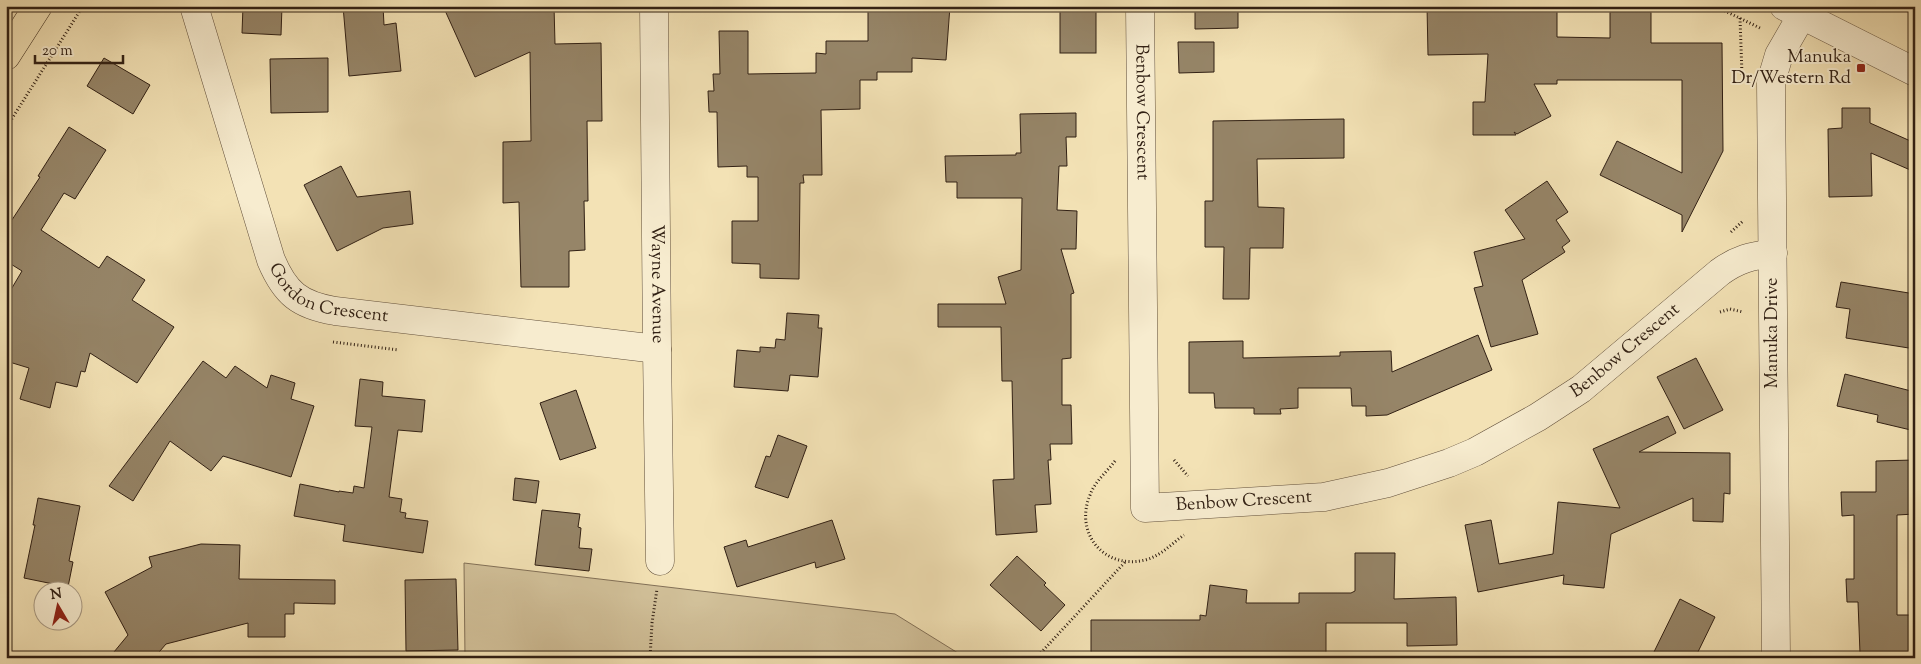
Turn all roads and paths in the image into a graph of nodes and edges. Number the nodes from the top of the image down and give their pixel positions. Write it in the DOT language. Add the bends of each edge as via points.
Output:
graph roads {
  1 [pos="38,6"];
  2 [pos="83,6"];
  3 [pos="194,6"];
  4 [pos="654,6"];
  5 [pos="1140,6"];
  6 [pos="1715,6"];
  7 [pos="1793,11"];
  8 [pos="1764,30"];
  9 [pos="6,56"];
  10 [pos="1915,72"];
  11 [pos="6,128"];
  12 [pos="1746,219"];
  13 [pos="1724,238"];
  14 [pos="1773,253"];
  15 [pos="330,341"];
  16 [pos="656,349"];
  17 [pos="404,350"];
  18 [pos="1115,459"];
  19 [pos="660,561"];
  20 [pos="650,658"];
  21 [pos="1036,658"];
  22 [pos="1776,658"];
  1 -- 9 [label="main road"];
  2 -- 11 [label="path"];
  3 -- 16 [label="street, Gordon Crescent" via="271,260 278,277 302,302 318,309"];
  4 -- 16 [label="street, Wayne Avenue"];
  5 -- 14 [label="street, Benbow Crescent" via="1146,508 1324,497 1388,483 1449,463 1476,452 1581,390 1730,265 1741,259"];
  6 -- 8 [label="path"];
  7 -- 10 [label="street"];
  7 -- 14 [label="street, Manuka Drive" via="1771,82"];
  12 -- 13 [label="path"];
  14 -- 22 [label="street, Manuka Drive"];
  15 -- 17 [label="path"];
  16 -- 19 [label="street, Wayne Avenue"];
  18 -- 21 [label="path" via="1090,495 1086,520 1098,549 1112,558 1126,561"];
  19 -- 20 [label="path"];
}
